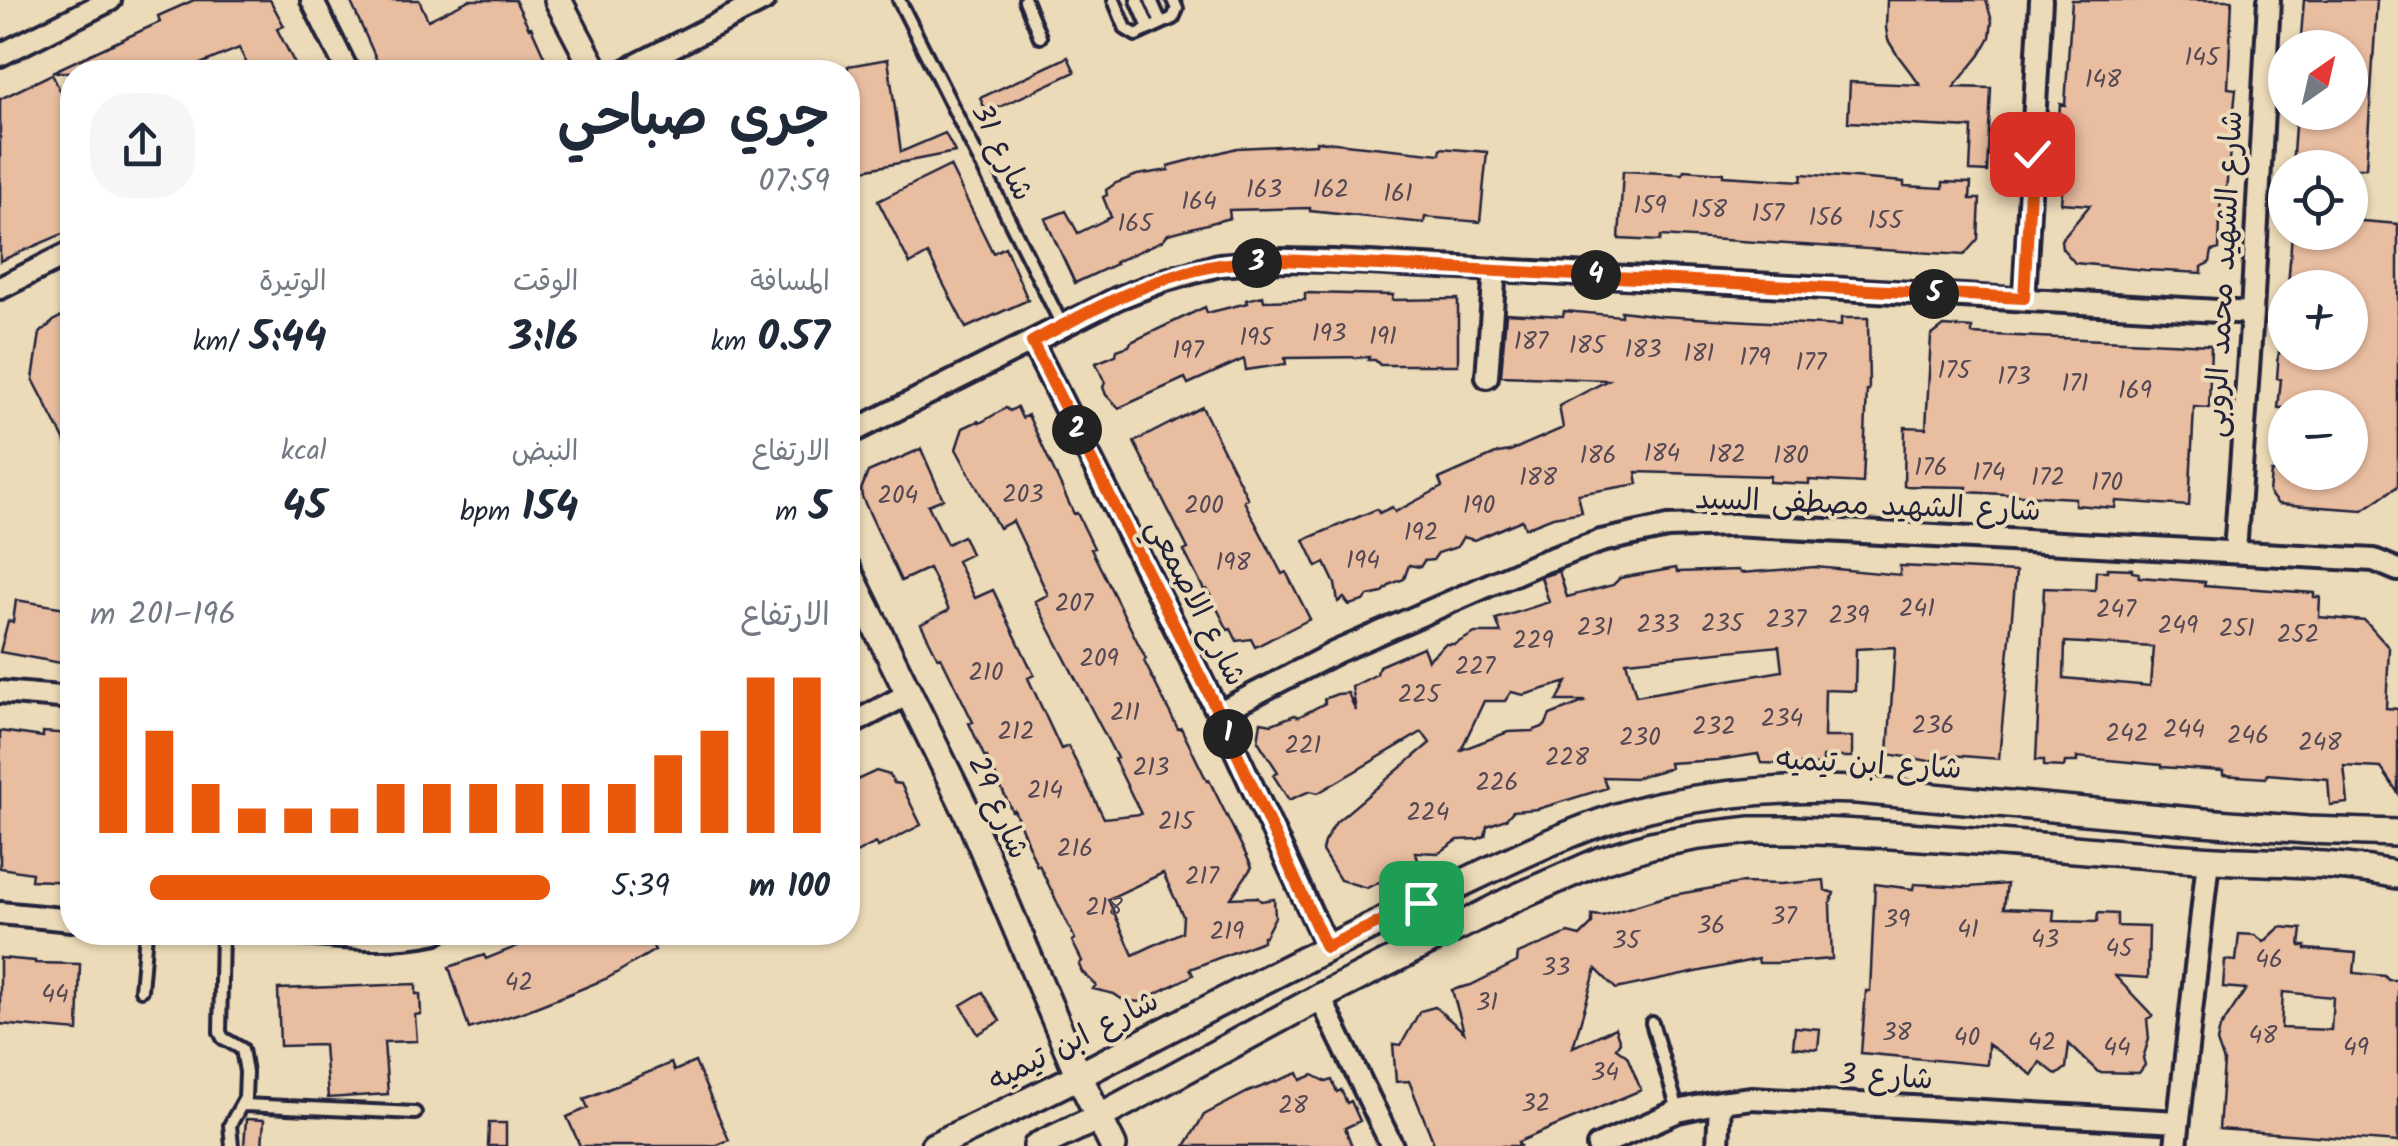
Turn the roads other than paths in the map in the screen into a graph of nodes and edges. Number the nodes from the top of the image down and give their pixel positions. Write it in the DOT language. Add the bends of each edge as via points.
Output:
graph roads {
  1 [pos="110,0"];
  2 [pos="312,0"];
  3 [pos="558,0"];
  4 [pos="764,0"];
  5 [pos="899,0"];
  6 [pos="1026,0"];
  7 [pos="1114,0"];
  8 [pos="1136,0"];
  9 [pos="1152,0"];
  10 [pos="1174,0"];
  11 [pos="2042,0"];
  12 [pos="2269,0"];
  13 [pos="1161,23"];
  14 [pos="1150,28"];
  15 [pos="1040,37"];
  16 [pos="0,55"];
  17 [pos="342,60"];
  18 [pos="590,60"];
  19 [pos="646,60"];
  20 [pos="60,258"];
  21 [pos="1495,270"];
  22 [pos="0,288"];
  23 [pos="2024,298"];
  24 [pos="2252,313"];
  25 [pos="1062,326"];
  26 [pos="1032,342"];
  27 [pos="1486,377"];
  28 [pos="860,428"];
  29 [pos="2235,552"];
  30 [pos="2398,552"];
  31 [pos="2374,560"];
  32 [pos="2398,570"];
  33 [pos="860,594"];
  34 [pos="0,692"];
  35 [pos="910,693"];
  36 [pos="60,697"];
  37 [pos="1218,712"];
  38 [pos="860,720"];
  39 [pos="2398,832"];
  40 [pos="2208,860"];
  41 [pos="2398,875"];
  42 [pos="0,913"];
  43 [pos="60,919"];
  44 [pos="145,945"];
  45 [pos="222,945"];
  46 [pos="1326,947"];
  47 [pos="141,990"];
  48 [pos="1320,996"];
  49 [pos="1652,1023"];
  50 [pos="1079,1076"];
  51 [pos="1720,1102"];
  52 [pos="244,1105"];
  53 [pos="1678,1111"];
  54 [pos="416,1113"];
  55 [pos="1099,1117"];
  56 [pos="2178,1122"];
  57 [pos="232,1146"];
  58 [pos="934,1146"];
  59 [pos="1037,1146"];
  60 [pos="1114,1146"];
  61 [pos="1392,1146"];
  62 [pos="1598,1146"];
  63 [pos="1718,1146"];
  64 [pos="2176,1146"];
  1 -- 16 [label="street"];
  2 -- 17 [label="street"];
  3 -- 18 [label="street"];
  4 -- 19 [label="street"];
  5 -- 25 [label="lane, شارع 31"];
  6 -- 15 [label="lane"];
  7 -- 14 [label="lane" via="1130,34"];
  8 -- 14 [label="lane"];
  9 -- 13 [label="lane"];
  10 -- 13 [label="lane" via="1176,14"];
  11 -- 23 [label="street"];
  12 -- 24 [label="street, شارع الشهيد محمد الروبى"];
  13 -- 14 [label="lane"];
  20 -- 22 [label="street"];
  21 -- 23 [label="street"];
  21 -- 25 [label="street" via="1282,260 1219,266 1118,298"];
  21 -- 27 [label="street"];
  23 -- 24 [label="street"];
  24 -- 29 [label="street, شارع الشهيد محمد الروبى"];
  25 -- 26 [label="street"];
  26 -- 28 [label="street"];
  26 -- 37 [label="street, شارع الاصمعي"];
  29 -- 31 [label="street, شارع الشهيد مصطفى السيد"];
  29 -- 37 [label="street, شارع الشهيد مصطفى السيد" via="1668,526 1537,564"];
  30 -- 31 [label="street, شارع الشهيد مصطفى السيد"];
  31 -- 32 [label="street, شارع الشهيد مصطفى السيد"];
  33 -- 35 [label="street, شارع 29"];
  34 -- 36 [label="street"];
  35 -- 38 [label="street"];
  35 -- 50 [label="street, شارع 29"];
  37 -- 46 [label="street, شارع الاصمعي"];
  39 -- 46 [label="street, شارع ابن تيميه" via="2203,822 1858,790 1758,791 1612,820"];
  40 -- 41 [label="street"];
  40 -- 48 [label="street" via="1837,832 1700,836 1602,860"];
  40 -- 56 [label="street"];
  42 -- 43 [label="street"];
  44 -- 47 [label="lane"];
  45 -- 52 [label="lane" via="220,1032 242,1049"];
  46 -- 50 [label="street, شارع ابن تيميه"];
  48 -- 55 [label="street"];
  48 -- 61 [label="street"];
  49 -- 53 [label="lane"];
  50 -- 55 [label="street, شارع 29"];
  50 -- 58 [label="street, شارع ابن تيميه"];
  51 -- 53 [label="street, شارع 3"];
  51 -- 56 [label="street, شارع 3" via="1795,1099"];
  51 -- 63 [label="street"];
  52 -- 54 [label="lane"];
  52 -- 57 [label="lane" via="230,1125"];
  53 -- 62 [label="street, شارع 3"];
  55 -- 59 [label="street"];
  55 -- 60 [label="street, شارع 29"];
  56 -- 64 [label="street"];
}
